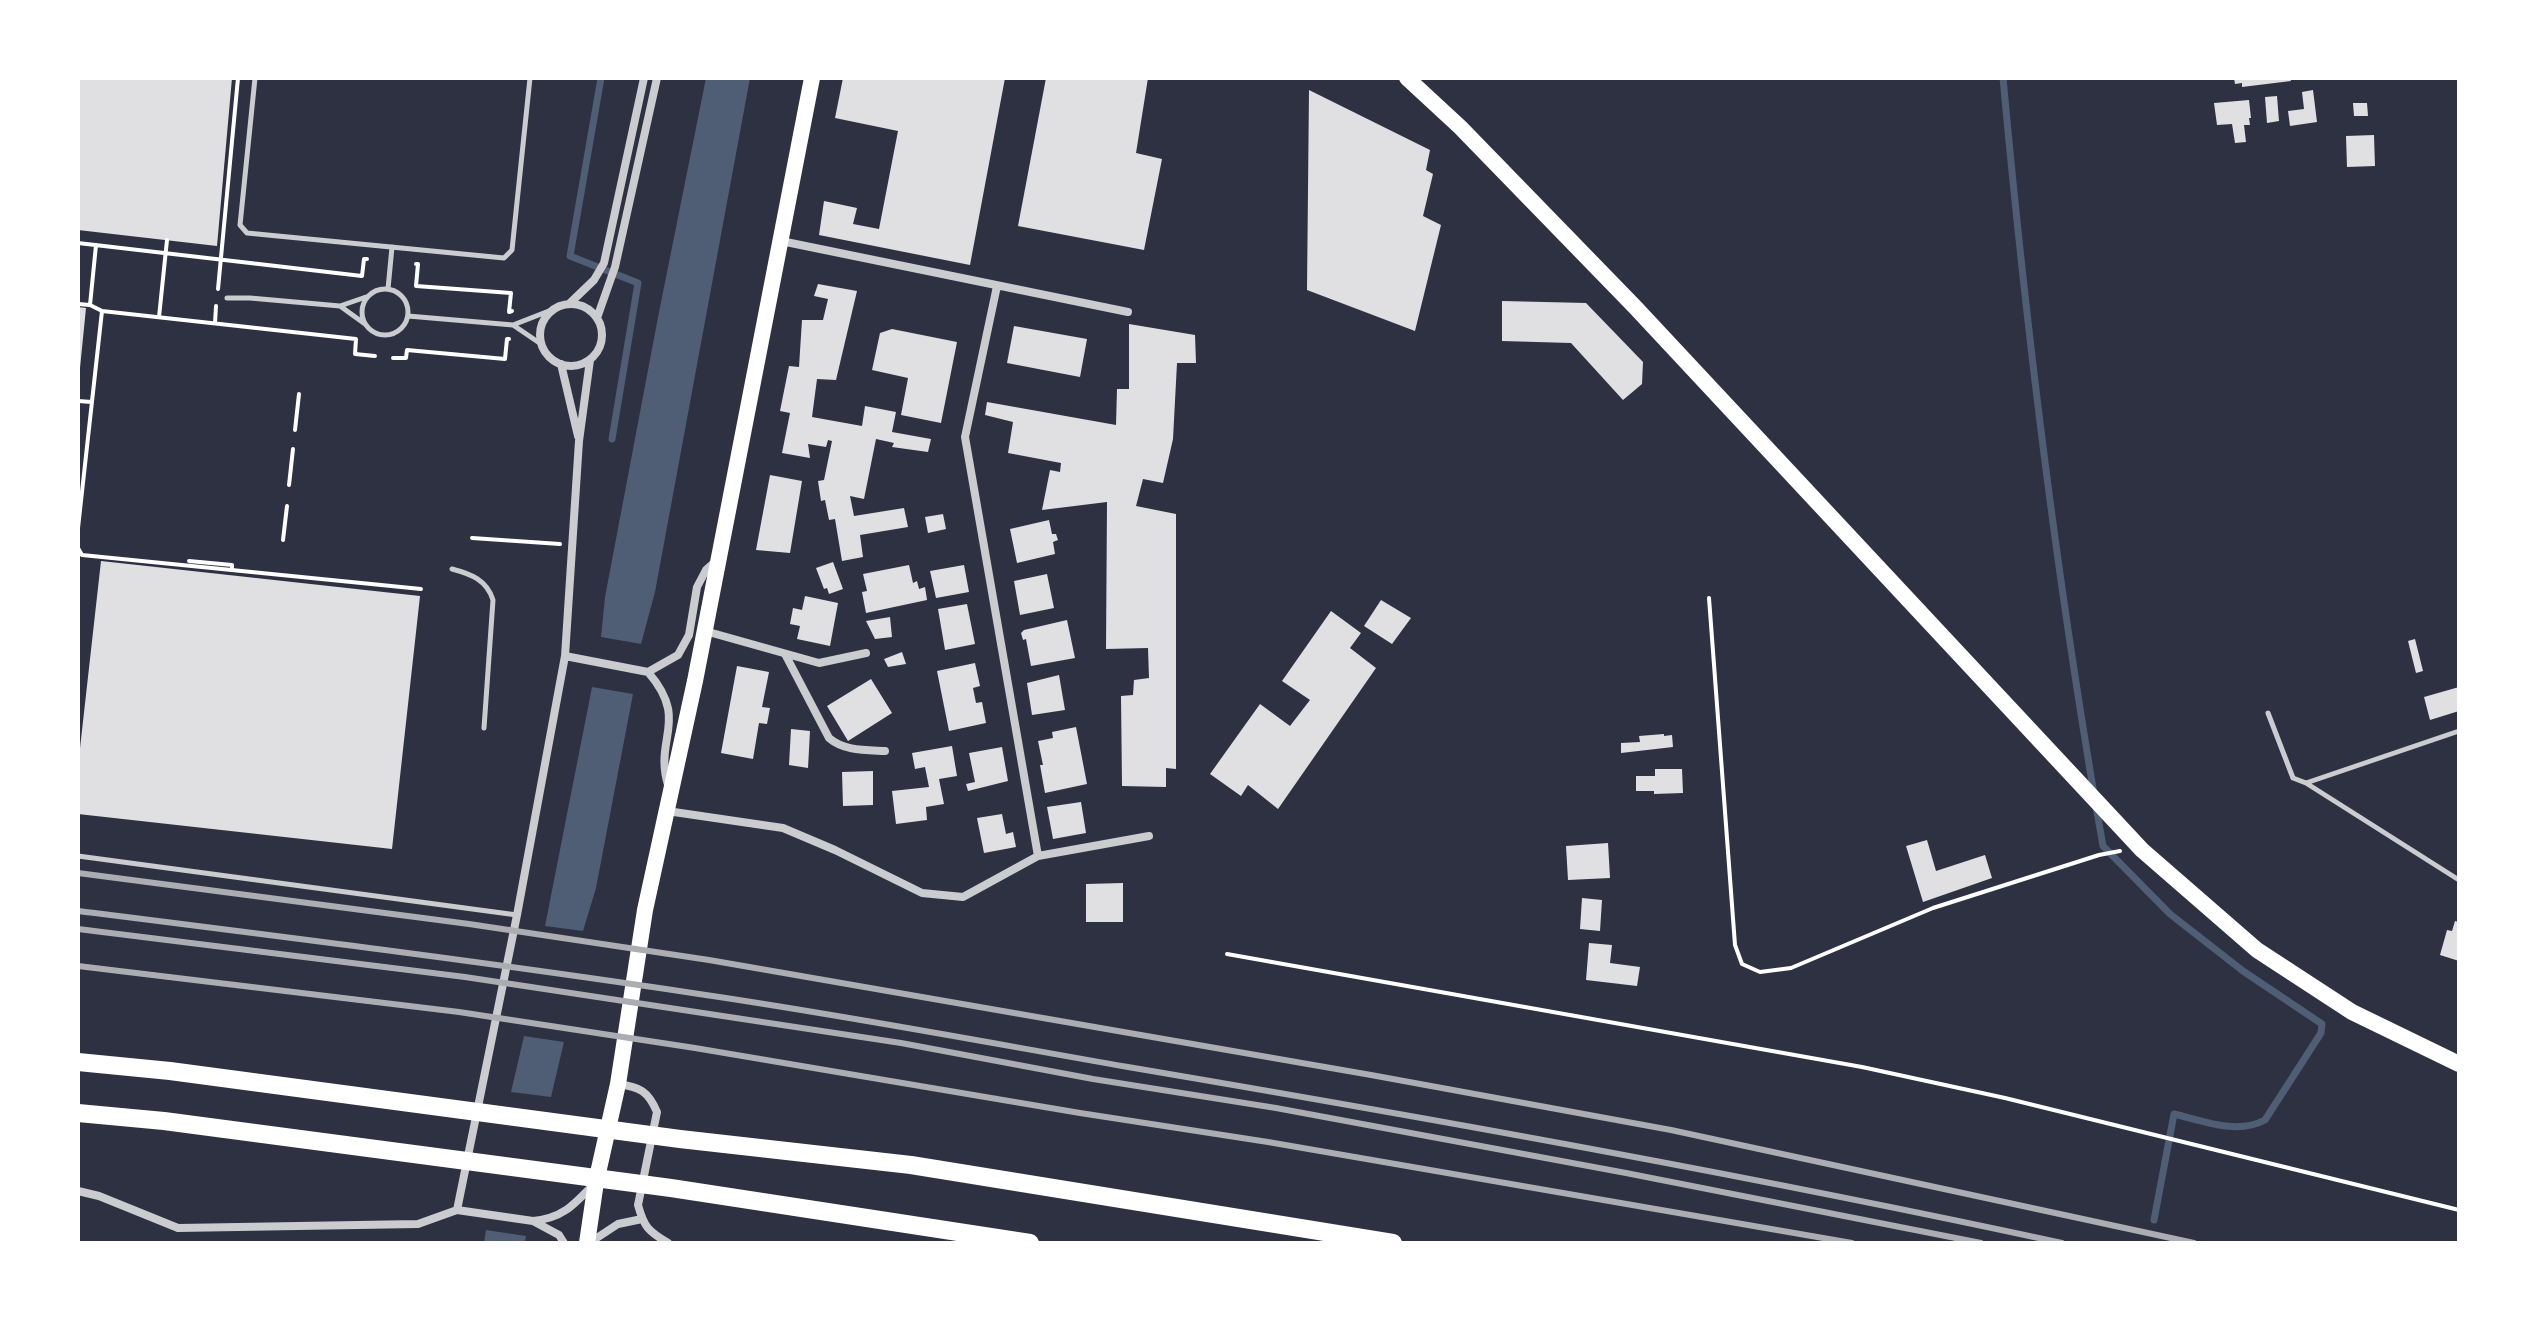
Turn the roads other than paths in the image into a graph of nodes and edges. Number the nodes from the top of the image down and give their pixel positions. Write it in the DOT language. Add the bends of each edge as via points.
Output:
graph roads {
  1 [pos="255,78"];
  2 [pos="530,78"];
  3 [pos="644,78"];
  4 [pos="657,78"];
  5 [pos="812,78"];
  6 [pos="1407,78"];
  7 [pos="781,241"];
  8 [pos="392,247"];
  9 [pos="997,286"];
  10 [pos="388,289"];
  11 [pos="367,297"];
  12 [pos="227,298"];
  13 [pos="569,304"];
  14 [pos="340,306"];
  15 [pos="554,309"];
  16 [pos="1128,312"];
  17 [pos="408,316"];
  18 [pos="597,318"];
  19 [pos="366,325"];
  20 [pos="513,325"];
  21 [pos="541,344"];
  22 [pos="590,360"];
  23 [pos="561,364"];
  24 [pos="579,441"];
  25 [pos="719,557"];
  26 [pos="452,569"];
  27 [pos="705,631"];
  28 [pos="866,653"];
  29 [pos="785,654"];
  30 [pos="565,656"];
  31 [pos="648,672"];
  32 [pos="2268,713"];
  33 [pos="484,728"];
  34 [pos="2459,731"];
  35 [pos="885,751"];
  36 [pos="2306,783"];
  37 [pos="672,795"];
  38 [pos="667,811"];
  39 [pos="1149,836"];
  40 [pos="78,856"];
  41 [pos="1038,856"];
  42 [pos="2459,880"];
  43 [pos="517,915"];
  44 [pos="78,1062"];
  45 [pos="2459,1064"];
  46 [pos="618,1084"];
  47 [pos="78,1113"];
  48 [pos="596,1182"];
  49 [pos="78,1191"];
  50 [pos="457,1210"];
  51 [pos="642,1219"];
  52 [pos="533,1221"];
  53 [pos="564,1243"];
  54 [pos="588,1243"];
  55 [pos="668,1243"];
  56 [pos="1030,1243"];
  57 [pos="1393,1243"];
  1 -- 8 [label="lane" via="240,225 247,233"];
  2 -- 8 [label="lane" via="512,250 504,258"];
  3 -- 13 [label="street" via="604,263"];
  4 -- 18 [label="street" via="615,267"];
  5 -- 7 [label="main road"];
  6 -- 45 [label="main road" via="1635,307 2142,850 2257,950 2352,1012"];
  7 -- 9 [label="street"];
  7 -- 25 [label="main road"];
  8 -- 10 [label="lane"];
  9 -- 16 [label="street"];
  9 -- 41 [label="street" via="965,437"];
  10 -- 11 [label="lane"];
  10 -- 17 [label="lane" via="401,295"];
  11 -- 14 [label="lane"];
  11 -- 19 [label="lane" via="362,311"];
  12 -- 14 [label="lane"];
  13 -- 15 [label="street"];
  13 -- 18 [label="street" via="585,307"];
  14 -- 19 [label="lane"];
  15 -- 20 [label="lane"];
  15 -- 21 [label="street" via="542,324"];
  17 -- 19 [label="lane" via="393,334 378,334"];
  17 -- 20 [label="lane"];
  18 -- 22 [label="street" via="601,345"];
  20 -- 21 [label="lane"];
  21 -- 23 [label="street"];
  22 -- 23 [label="street"];
  22 -- 24 [label="street"];
  23 -- 24 [label="street"];
  24 -- 30 [label="street"];
  25 -- 27 [label="main road"];
  25 -- 31 [label="street" via="697,587 689,635 678,655"];
  26 -- 33 [label="lane" via="472,575 490,589 493,600"];
  27 -- 29 [label="street"];
  27 -- 37 [label="main road"];
  28 -- 29 [label="street" via="819,663"];
  29 -- 35 [label="street" via="829,738 846,748"];
  30 -- 31 [label="street"];
  30 -- 43 [label="street"];
  31 -- 37 [label="street" via="670,708 663,760"];
  32 -- 36 [label="lane" via="2293,778"];
  34 -- 36 [label="lane"];
  36 -- 42 [label="lane"];
  37 -- 38 [label="main road"];
  38 -- 41 [label="street" via="783,828 922,893 963,897"];
  38 -- 46 [label="main road" via="645,910"];
  39 -- 41 [label="street"];
  40 -- 43 [label="lane"];
  43 -- 50 [label="street"];
  44 -- 57 [label="highway" via="911,1165"];
  46 -- 48 [label="main road"];
  46 -- 51 [label="street" via="637,1087 651,1098 657,1112 638,1205"];
  47 -- 56 [label="highway" via="671,1188"];
  48 -- 52 [label="street" via="560,1215"];
  48 -- 54 [label="main road"];
  49 -- 50 [label="street" via="178,1228 418,1224"];
  50 -- 52 [label="street"];
  51 -- 54 [label="street" via="618,1224"];
  51 -- 55 [label="street" via="650,1232"];
  52 -- 53 [label="street"];
}
